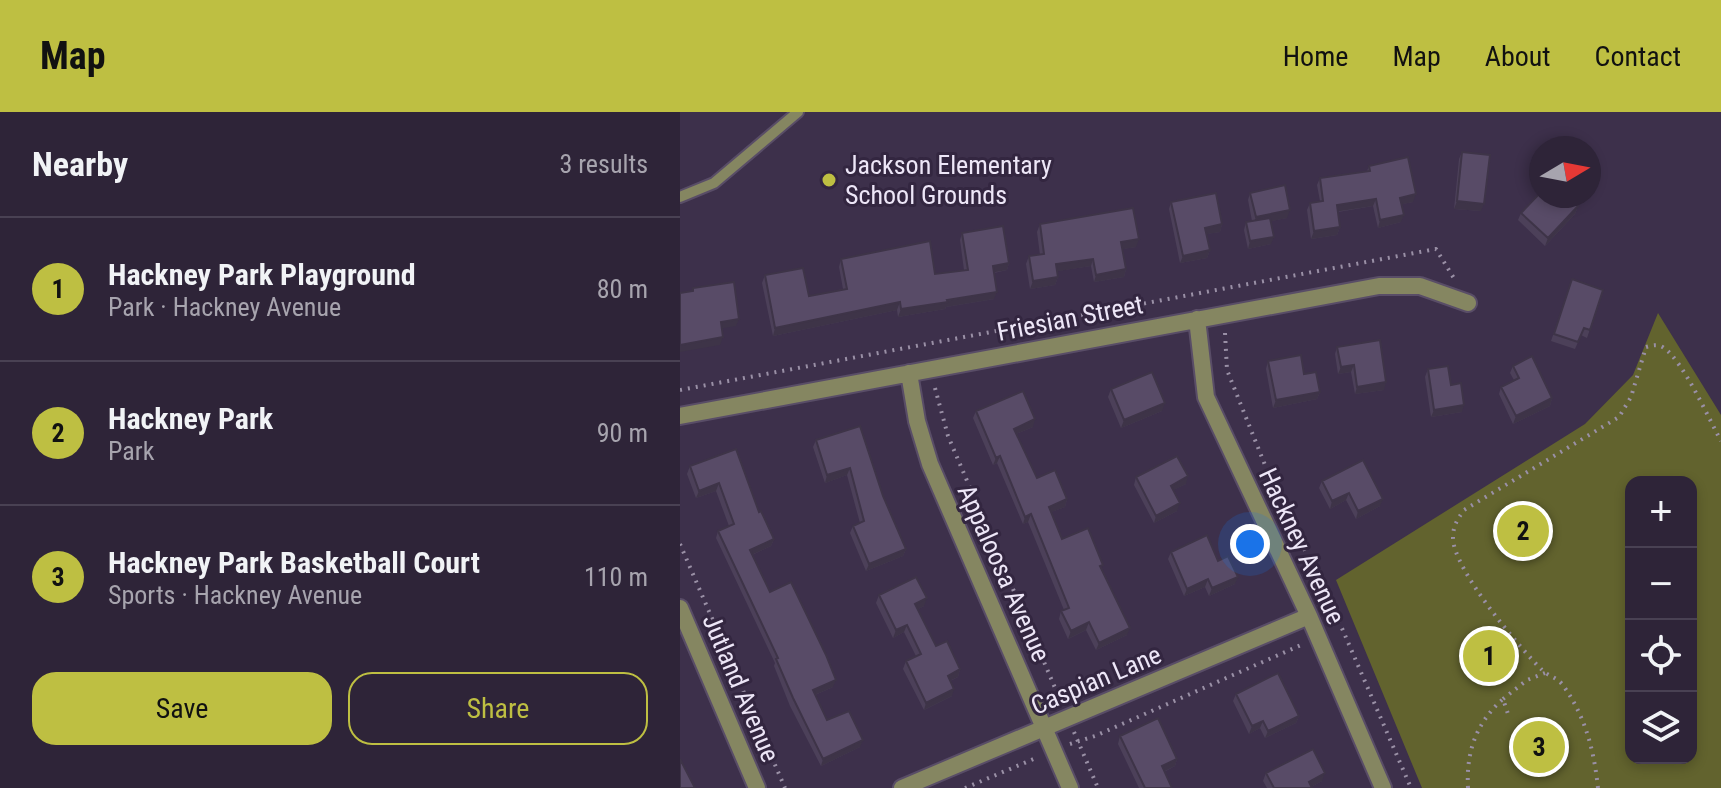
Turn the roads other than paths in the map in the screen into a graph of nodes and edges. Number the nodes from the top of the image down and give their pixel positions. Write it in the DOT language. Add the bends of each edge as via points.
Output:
graph roads {
  1 [pos="798,112"];
  2 [pos="680,197"];
  3 [pos="1468,303"];
  4 [pos="1197,319"];
  5 [pos="909,373"];
  6 [pos="680,416"];
  7 [pos="680,608"];
  8 [pos="1309,616"];
  9 [pos="1045,728"];
  10 [pos="757,788"];
  11 [pos="902,788"];
  12 [pos="1070,788"];
  13 [pos="1383,788"];
  1 -- 2 [label="lane" via="714,183"];
  3 -- 4 [label="street, Friesian Street" via="1420,286 1379,286"];
  4 -- 5 [label="street, Friesian Street"];
  4 -- 8 [label="street, Hackney Avenue" via="1206,397"];
  5 -- 6 [label="street, Friesian Street"];
  5 -- 9 [label="street, Appaloosa Avenue" via="930,464"];
  7 -- 10 [label="street, Jutland Avenue"];
  8 -- 9 [label="street, Caspian Lane"];
  8 -- 13 [label="street, Hackney Avenue"];
  9 -- 11 [label="street, Caspian Lane"];
  9 -- 12 [label="street, Appaloosa Avenue"];
}
